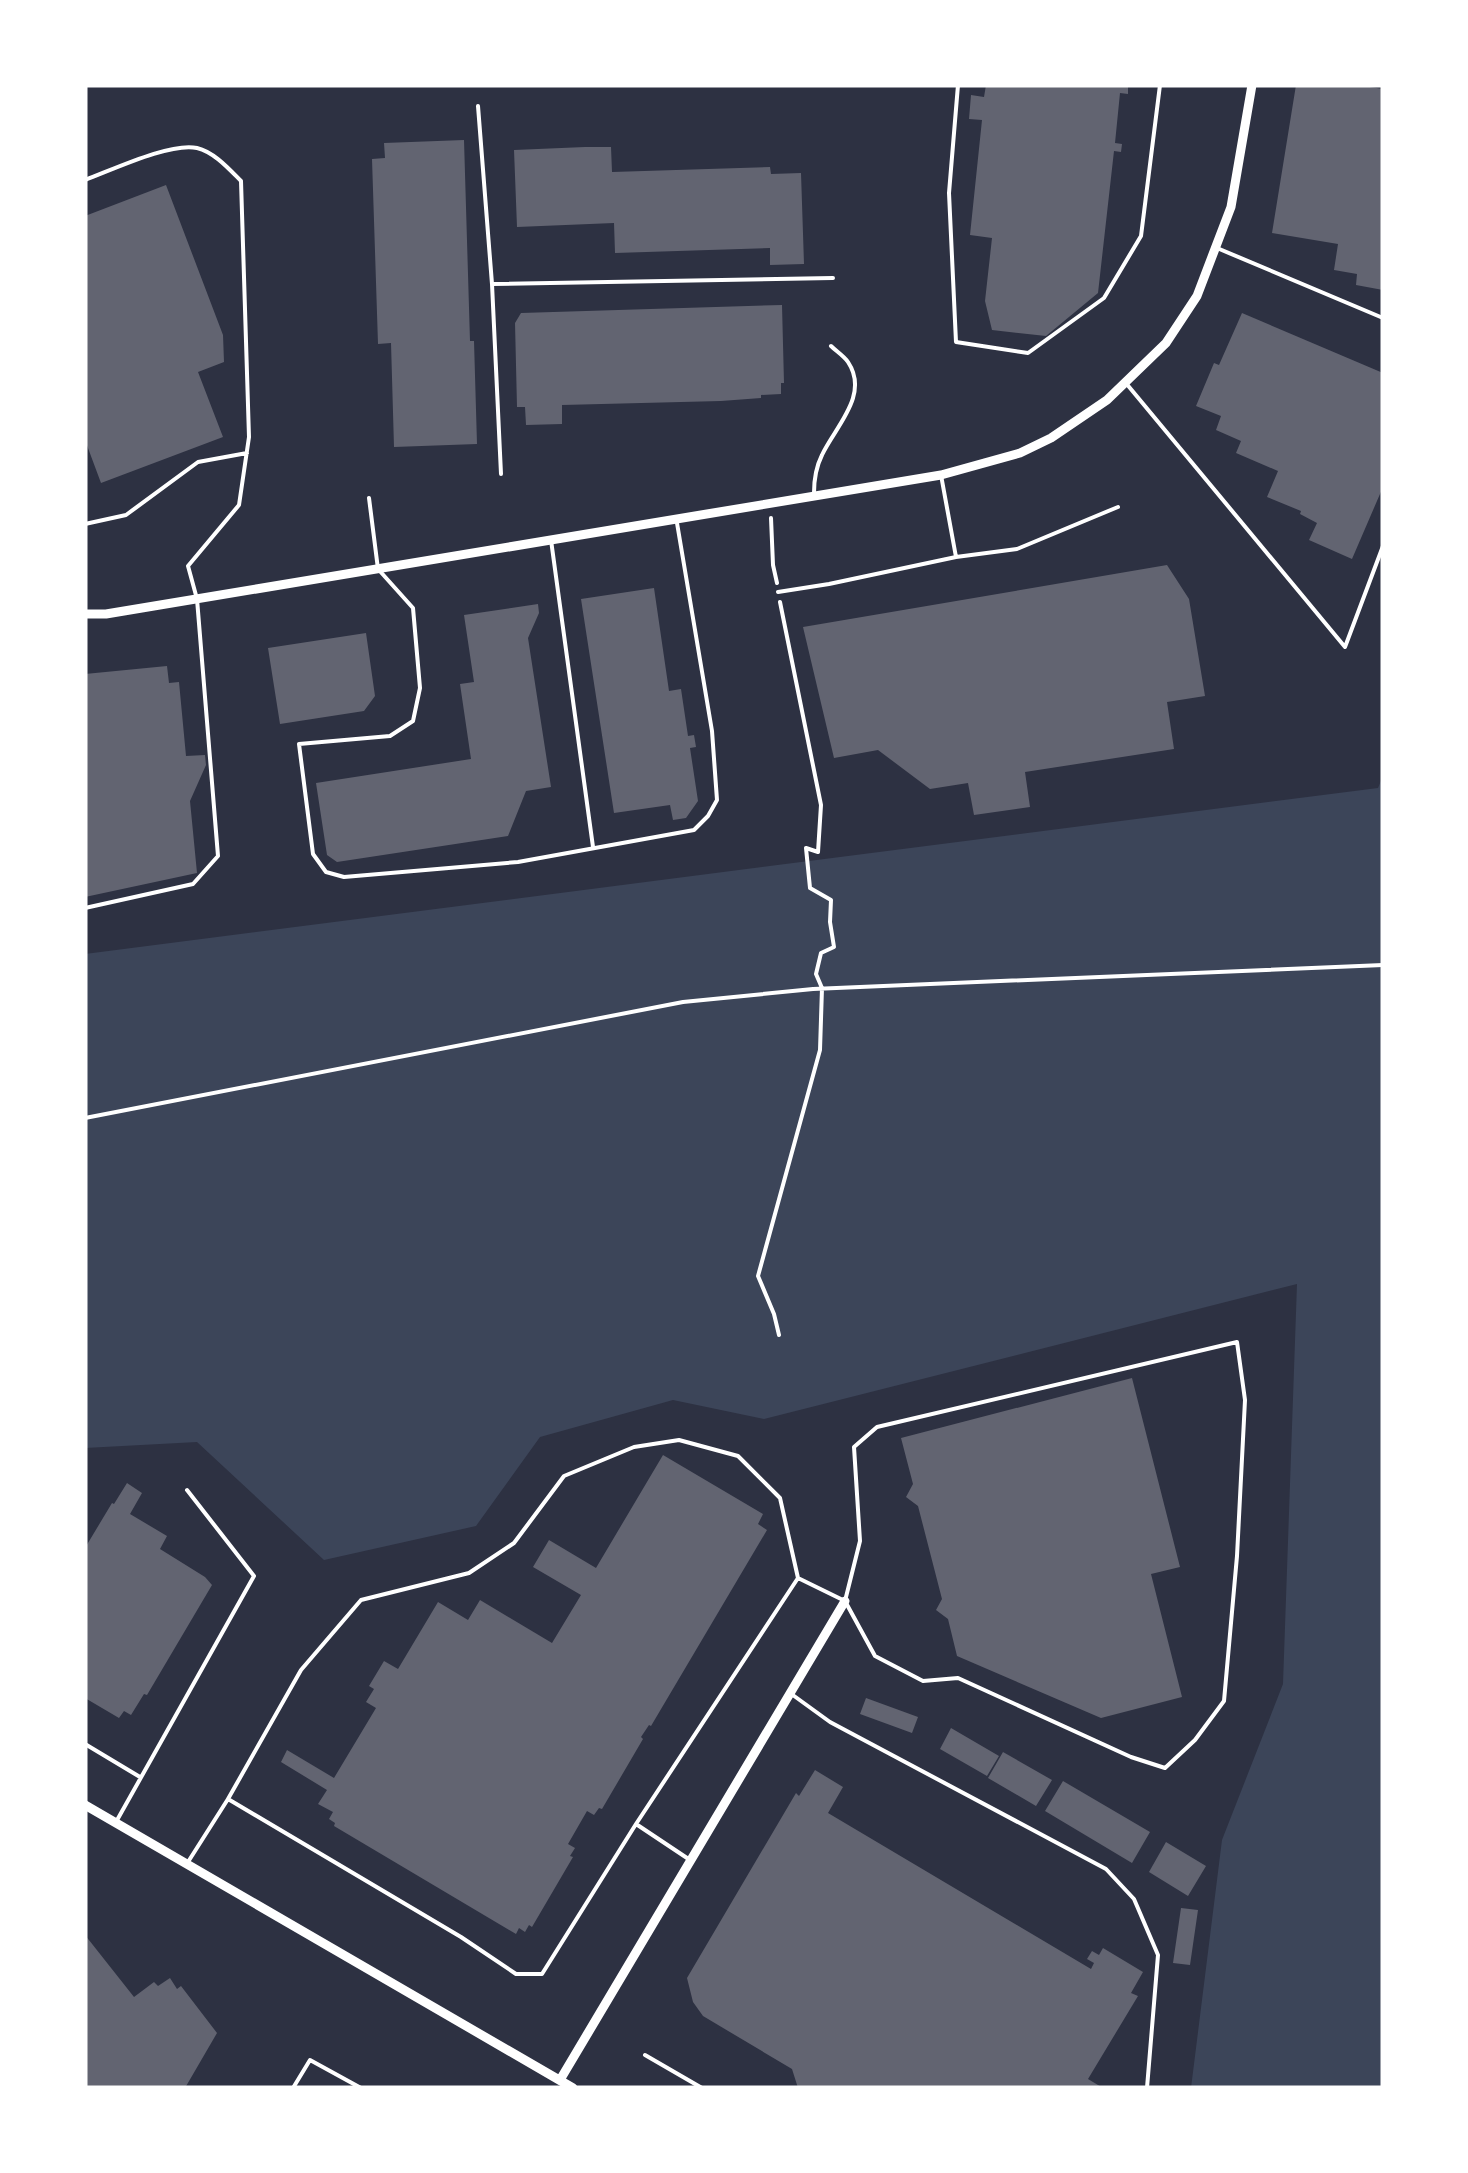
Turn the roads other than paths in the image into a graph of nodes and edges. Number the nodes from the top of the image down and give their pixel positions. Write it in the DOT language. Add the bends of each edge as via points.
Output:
graph roads {
  1 [pos="958,85"];
  2 [pos="1160,85"];
  3 [pos="1252,85"];
  4 [pos="478,106"];
  5 [pos="85,180"];
  6 [pos="1216,248"];
  7 [pos="833,278"];
  8 [pos="492,284"];
  9 [pos="1383,318"];
  10 [pos="831,346"];
  11 [pos="1126,382"];
  12 [pos="247,453"];
  13 [pos="502,474"];
  14 [pos="941,475"];
  15 [pos="814,496"];
  16 [pos="368,498"];
  17 [pos="1118,507"];
  18 [pos="676,519"];
  19 [pos="85,524"];
  20 [pos="551,540"];
  21 [pos="1383,546"];
  22 [pos="956,558"];
  23 [pos="378,568"];
  24 [pos="778,592"];
  25 [pos="197,599"];
  26 [pos="85,614"];
  27 [pos="594,848"];
  28 [pos="85,908"];
  29 [pos="187,1490"];
  30 [pos="798,1578"];
  31 [pos="845,1601"];
  32 [pos="790,1693"];
  33 [pos="85,1744"];
  34 [pos="140,1777"];
  35 [pos="228,1799"];
  36 [pos="85,1805"];
  37 [pos="116,1822"];
  38 [pos="636,1824"];
  39 [pos="691,1860"];
  40 [pos="187,1864"];
  41 [pos="645,2055"];
  42 [pos="560,2080"];
  43 [pos="294,2088"];
  44 [pos="360,2088"];
  45 [pos="573,2088"];
  46 [pos="702,2088"];
  47 [pos="1147,2088"];
  1 -- 2 [label="lane" via="949,194 956,342 1028,353 1104,298 1141,236"];
  3 -- 6 [label="street" via="1231,207"];
  4 -- 8 [label="lane"];
  5 -- 12 [label="lane" via="170,149 198,148 241,181"];
  6 -- 9 [label="lane"];
  6 -- 11 [label="street" via="1197,296 1166,342"];
  7 -- 8 [label="lane"];
  8 -- 13 [label="lane"];
  10 -- 15 [label="lane" via="848,362 854,389 820,459"];
  11 -- 14 [label="street" via="1051,438"];
  11 -- 21 [label="lane" via="1346,647"];
  12 -- 19 [label="lane" via="198,462 126,515"];
  12 -- 25 [label="lane" via="240,505 188,566"];
  14 -- 15 [label="street"];
  14 -- 22 [label="lane"];
  15 -- 18 [label="street"];
  16 -- 23 [label="lane"];
  17 -- 22 [label="lane" via="1017,548"];
  18 -- 20 [label="street"];
  18 -- 27 [label="lane" via="717,800 694,830"];
  20 -- 23 [label="street"];
  20 -- 27 [label="lane"];
  22 -- 24 [label="lane"];
  23 -- 25 [label="street"];
  23 -- 27 [label="lane" via="412,608 420,688 413,721 390,736 299,744 313,854 326,872 344,877 518,862"];
  25 -- 26 [label="street"];
  25 -- 28 [label="lane" via="218,856 193,884"];
  29 -- 34 [label="lane" via="254,1576"];
  30 -- 31 [label="lane"];
  30 -- 35 [label="lane" via="780,1498 738,1456 678,1440 634,1447 564,1476 514,1543 469,1573 361,1600 301,1670"];
  30 -- 38 [label="lane"];
  31 -- 31 [label="lane" via="860,1541 854,1447 876,1428 1237,1342 1246,1400 1224,1702 1166,1768 958,1678 923,1681 875,1656"];
  31 -- 32 [label="street"];
  32 -- 39 [label="street"];
  32 -- 47 [label="lane" via="830,1722 1116,1879 1134,1899 1158,1955"];
  33 -- 34 [label="lane"];
  34 -- 37 [label="lane"];
  35 -- 38 [label="lane" via="516,1974 542,1974"];
  35 -- 40 [label="lane"];
  36 -- 37 [label="street"];
  37 -- 40 [label="street"];
  38 -- 39 [label="lane"];
  39 -- 42 [label="street"];
  40 -- 42 [label="street"];
  41 -- 46 [label="lane"];
  42 -- 45 [label="street"];
  43 -- 44 [label="lane" via="310,2060"];
}
